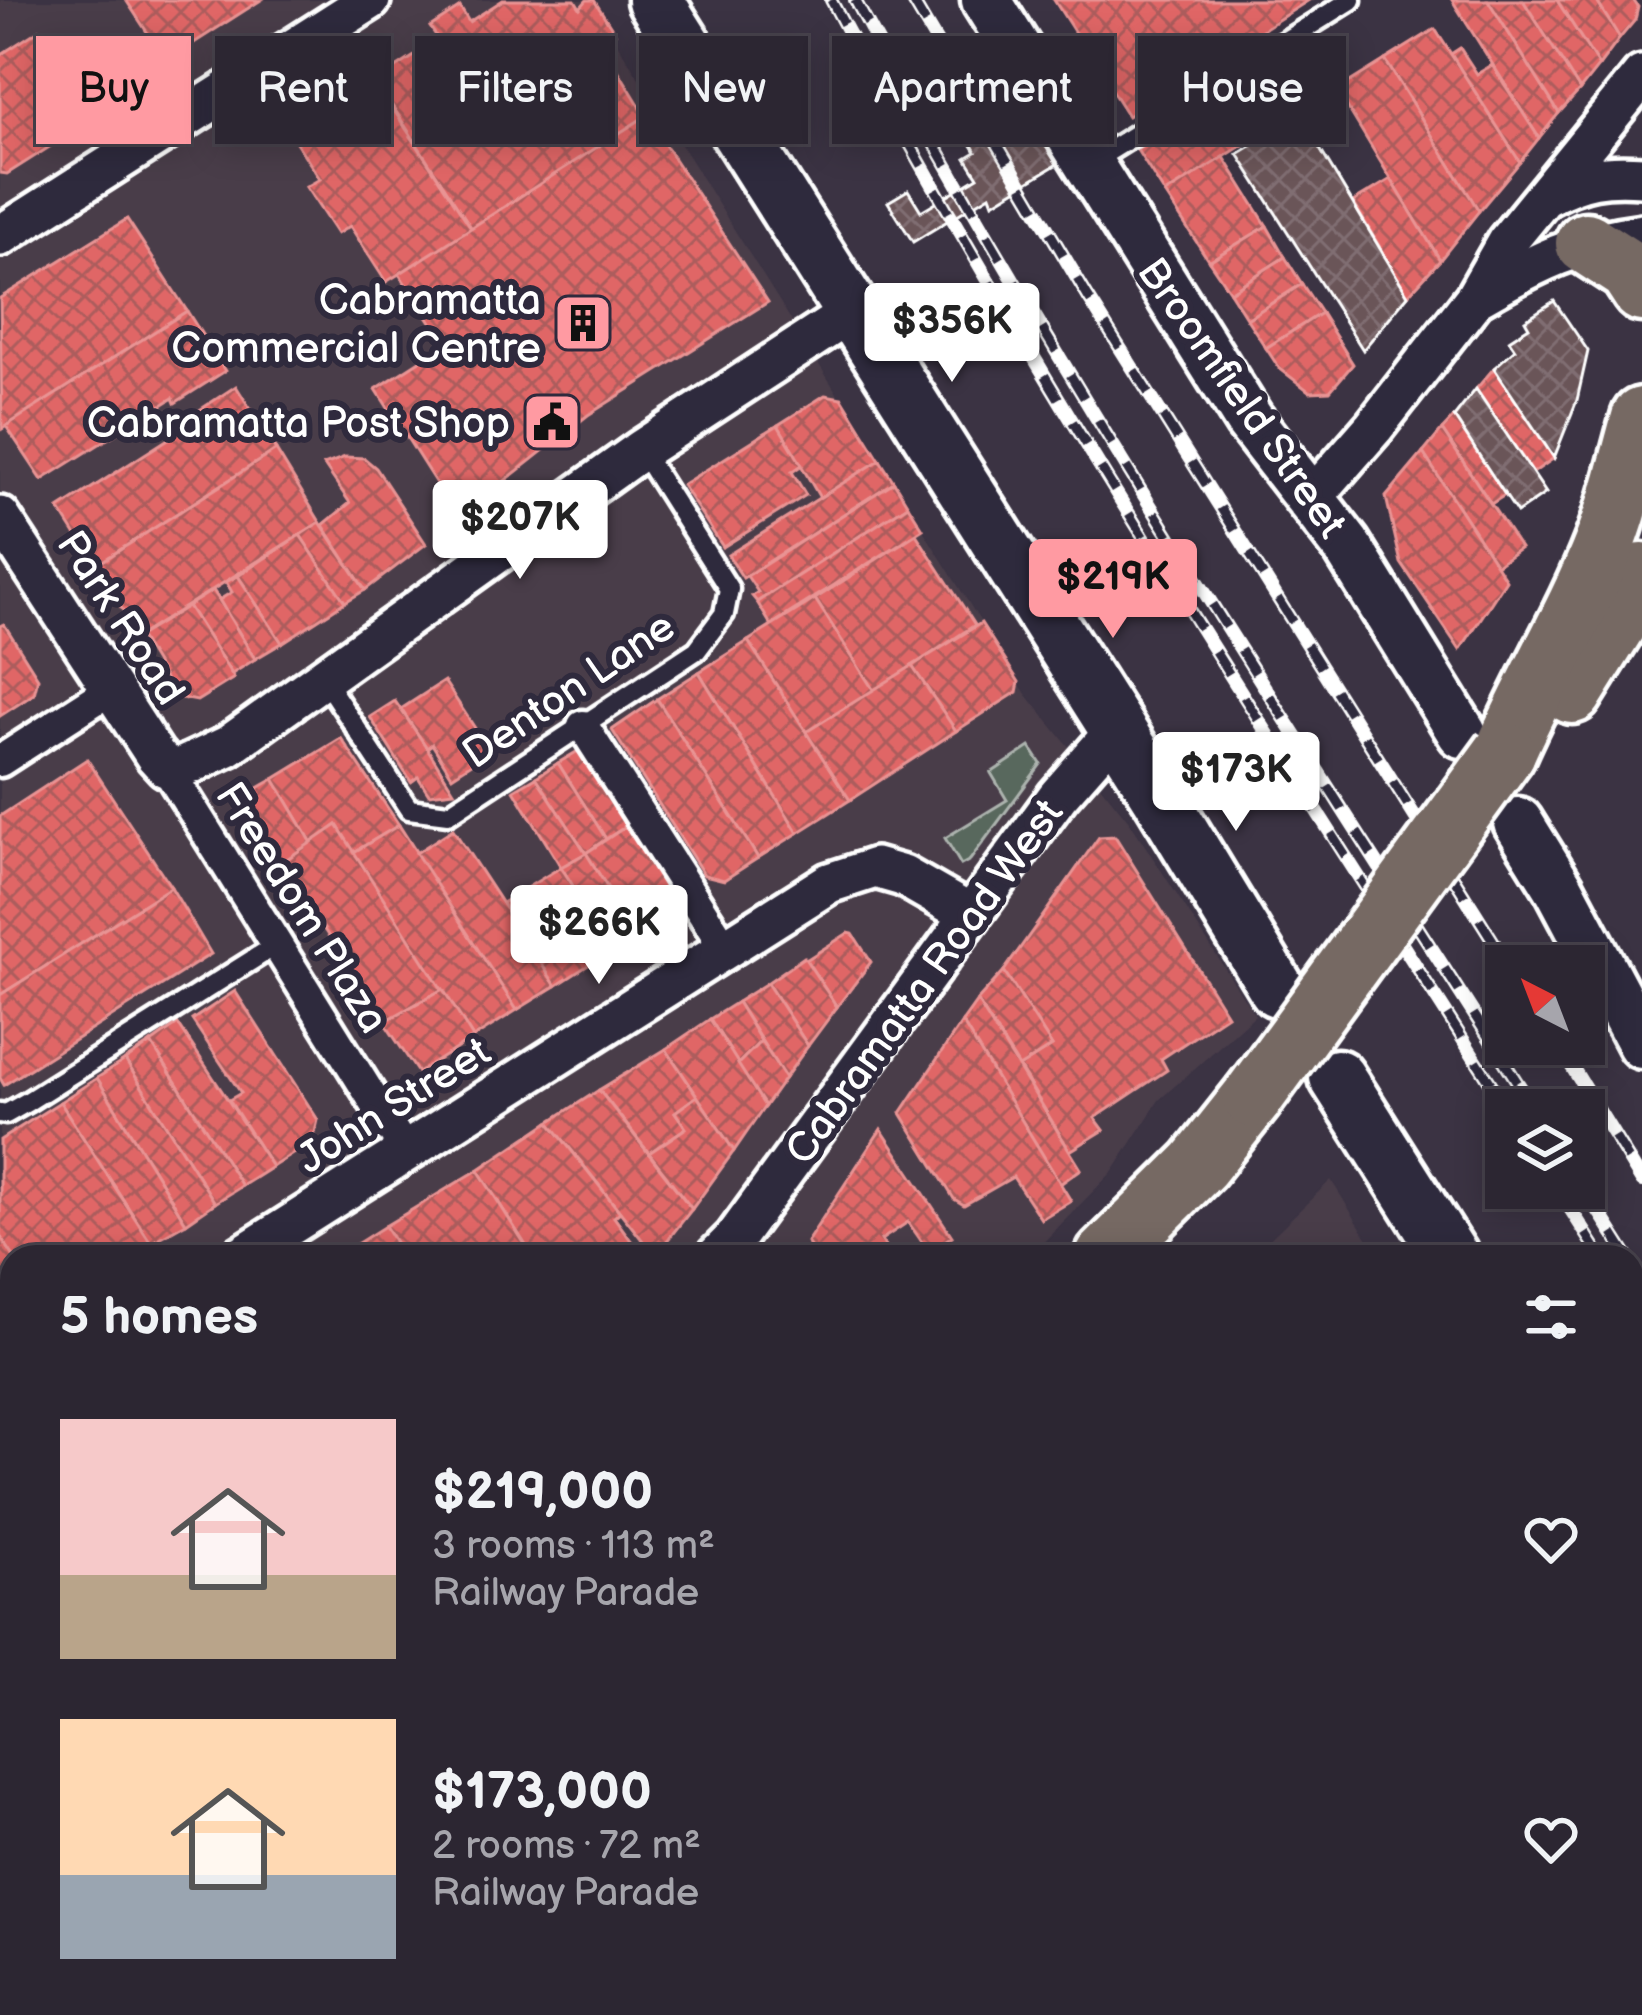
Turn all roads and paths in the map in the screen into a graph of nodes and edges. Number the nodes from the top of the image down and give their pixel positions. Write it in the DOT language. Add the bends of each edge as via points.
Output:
graph roads {
  1 [pos="370,0"];
  2 [pos="655,0"];
  3 [pos="986,0"];
  4 [pos="1352,0"];
  5 [pos="1642,76"];
  6 [pos="1090,163"];
  7 [pos="1642,176"];
  8 [pos="1543,197"];
  9 [pos="0,236"];
  10 [pos="1614,238"];
  11 [pos="1642,291"];
  12 [pos="1475,298"];
  13 [pos="852,312"];
  14 [pos="1642,418"];
  15 [pos="641,449"];
  16 [pos="1312,498"];
  17 [pos="0,517"];
  18 [pos="1642,574"];
  19 [pos="324,680"];
  20 [pos="110,690"];
  21 [pos="1550,692"];
  22 [pos="583,725"];
  23 [pos="1116,730"];
  24 [pos="1483,742"];
  25 [pos="0,760"];
  26 [pos="166,767"];
  27 [pos="1518,823"];
  28 [pos="971,915"];
  29 [pos="276,945"];
  30 [pos="727,950"];
  31 [pos="1277,989"];
  32 [pos="1642,1044"];
  33 [pos="1337,1077"];
  34 [pos="0,1113"];
  35 [pos="406,1152"];
  36 [pos="259,1245"];
  37 [pos="731,1245"];
  38 [pos="1118,1245"];
  39 [pos="1442,1245"];
  1 -- 9 [label="street"];
  2 -- 13 [label="main road"];
  3 -- 6 [label="street, Broomfield Street"];
  4 -- 6 [label="lane"];
  5 -- 8 [label="street"];
  6 -- 16 [label="street, Broomfield Street" via="1249,420"];
  7 -- 8 [label="street" via="1589,176"];
  8 -- 12 [label="street"];
  10 -- 11 [label="main road"];
  10 -- 12 [label="street" via="1539,260"];
  12 -- 16 [label="street"];
  13 -- 15 [label="street"];
  13 -- 23 [label="main road"];
  14 -- 21 [label="main road"];
  15 -- 19 [label="street"];
  15 -- 22 [label="lane, Denton Lane" via="729,589 724,614 697,650"];
  16 -- 24 [label="street, Broomfield Street"];
  17 -- 20 [label="street, Park Road"];
  18 -- 21 [label="main road" via="1629,602"];
  19 -- 22 [label="lane, Denton Lane" via="409,809 448,814"];
  19 -- 26 [label="street" via="228,746"];
  20 -- 25 [label="street"];
  20 -- 26 [label="street, Park Road"];
  21 -- 24 [label="main road"];
  22 -- 30 [label="street"];
  23 -- 28 [label="street, Cabramatta Road West"];
  23 -- 31 [label="main road"];
  24 -- 38 [label="main road, bridge" via="1253,1097"];
  26 -- 29 [label="street, Freedom Plaza"];
  27 -- 32 [label="street"];
  28 -- 30 [label="street, John Street" via="875,868 829,883"];
  28 -- 37 [label="street, Cabramatta Road West"];
  29 -- 34 [label="lane"];
  29 -- 35 [label="street, Freedom Plaza"];
  30 -- 35 [label="street, John Street"];
  33 -- 39 [label="main road"];
  35 -- 36 [label="street, John Street"];
}
